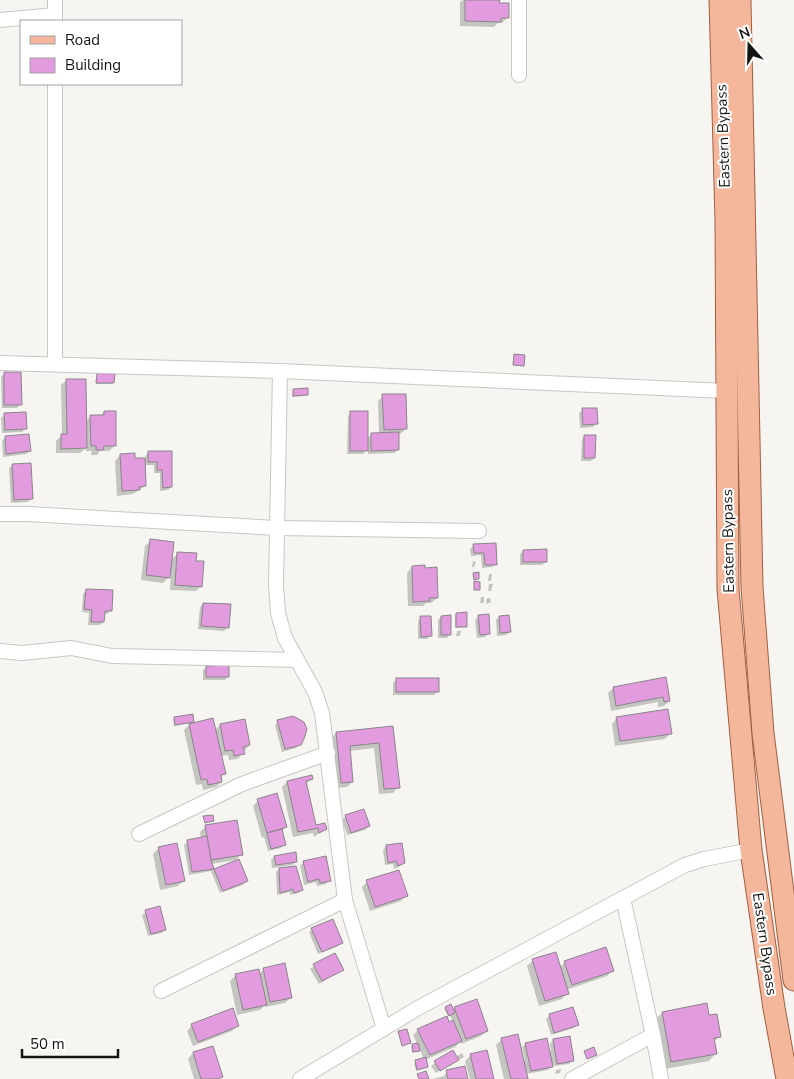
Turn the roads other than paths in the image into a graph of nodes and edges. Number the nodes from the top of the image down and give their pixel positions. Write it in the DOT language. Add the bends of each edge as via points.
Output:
graph roads {
  1 [pos="56,0"];
  2 [pos="519,0"];
  3 [pos="720,0"];
  4 [pos="740,0"];
  5 [pos="55,18"];
  6 [pos="0,20"];
  7 [pos="519,75"];
  8 [pos="55,85"];
  9 [pos="0,363"];
  10 [pos="55,364"];
  11 [pos="280,371"];
  12 [pos="726,391"];
  13 [pos="0,514"];
  14 [pos="277,528"];
  15 [pos="479,531"];
  16 [pos="0,651"];
  17 [pos="297,660"];
  18 [pos="328,753"];
  19 [pos="139,834"];
  20 [pos="751,850"];
  21 [pos="622,898"];
  22 [pos="345,900"];
  23 [pos="794,980"];
  24 [pos="161,991"];
  25 [pos="384,1029"];
  26 [pos="653,1035"];
  27 [pos="300,1079"];
  28 [pos="572,1079"];
  29 [pos="661,1079"];
  30 [pos="787,1079"];
  1 -- 5 [label="street"];
  2 -- 7 [label="street"];
  3 -- 12 [label="main road, Eastern Bypass" via="726,221"];
  4 -- 23 [label="main road, Eastern Bypass" via="752,587 763,733"];
  5 -- 6 [label="street"];
  8 -- 10 [label="street"];
  9 -- 10 [label="street"];
  10 -- 11 [label="street"];
  11 -- 12 [label="street"];
  11 -- 14 [label="street"];
  12 -- 20 [label="main road, Eastern Bypass" via="728,590"];
  13 -- 14 [label="street"];
  14 -- 15 [label="street"];
  14 -- 17 [label="street" via="278,613 285,638"];
  16 -- 17 [label="street" via="22,653 71,648 112,656"];
  17 -- 18 [label="street" via="322,712"];
  18 -- 19 [label="street" via="242,784"];
  18 -- 22 [label="street"];
  20 -- 21 [label="street" via="685,865"];
  20 -- 30 [label="main road, Eastern Bypass"];
  21 -- 25 [label="street"];
  21 -- 26 [label="street"];
  22 -- 24 [label="street"];
  22 -- 25 [label="street"];
  25 -- 27 [label="street"];
  26 -- 28 [label="street"];
  26 -- 29 [label="street"];
}
